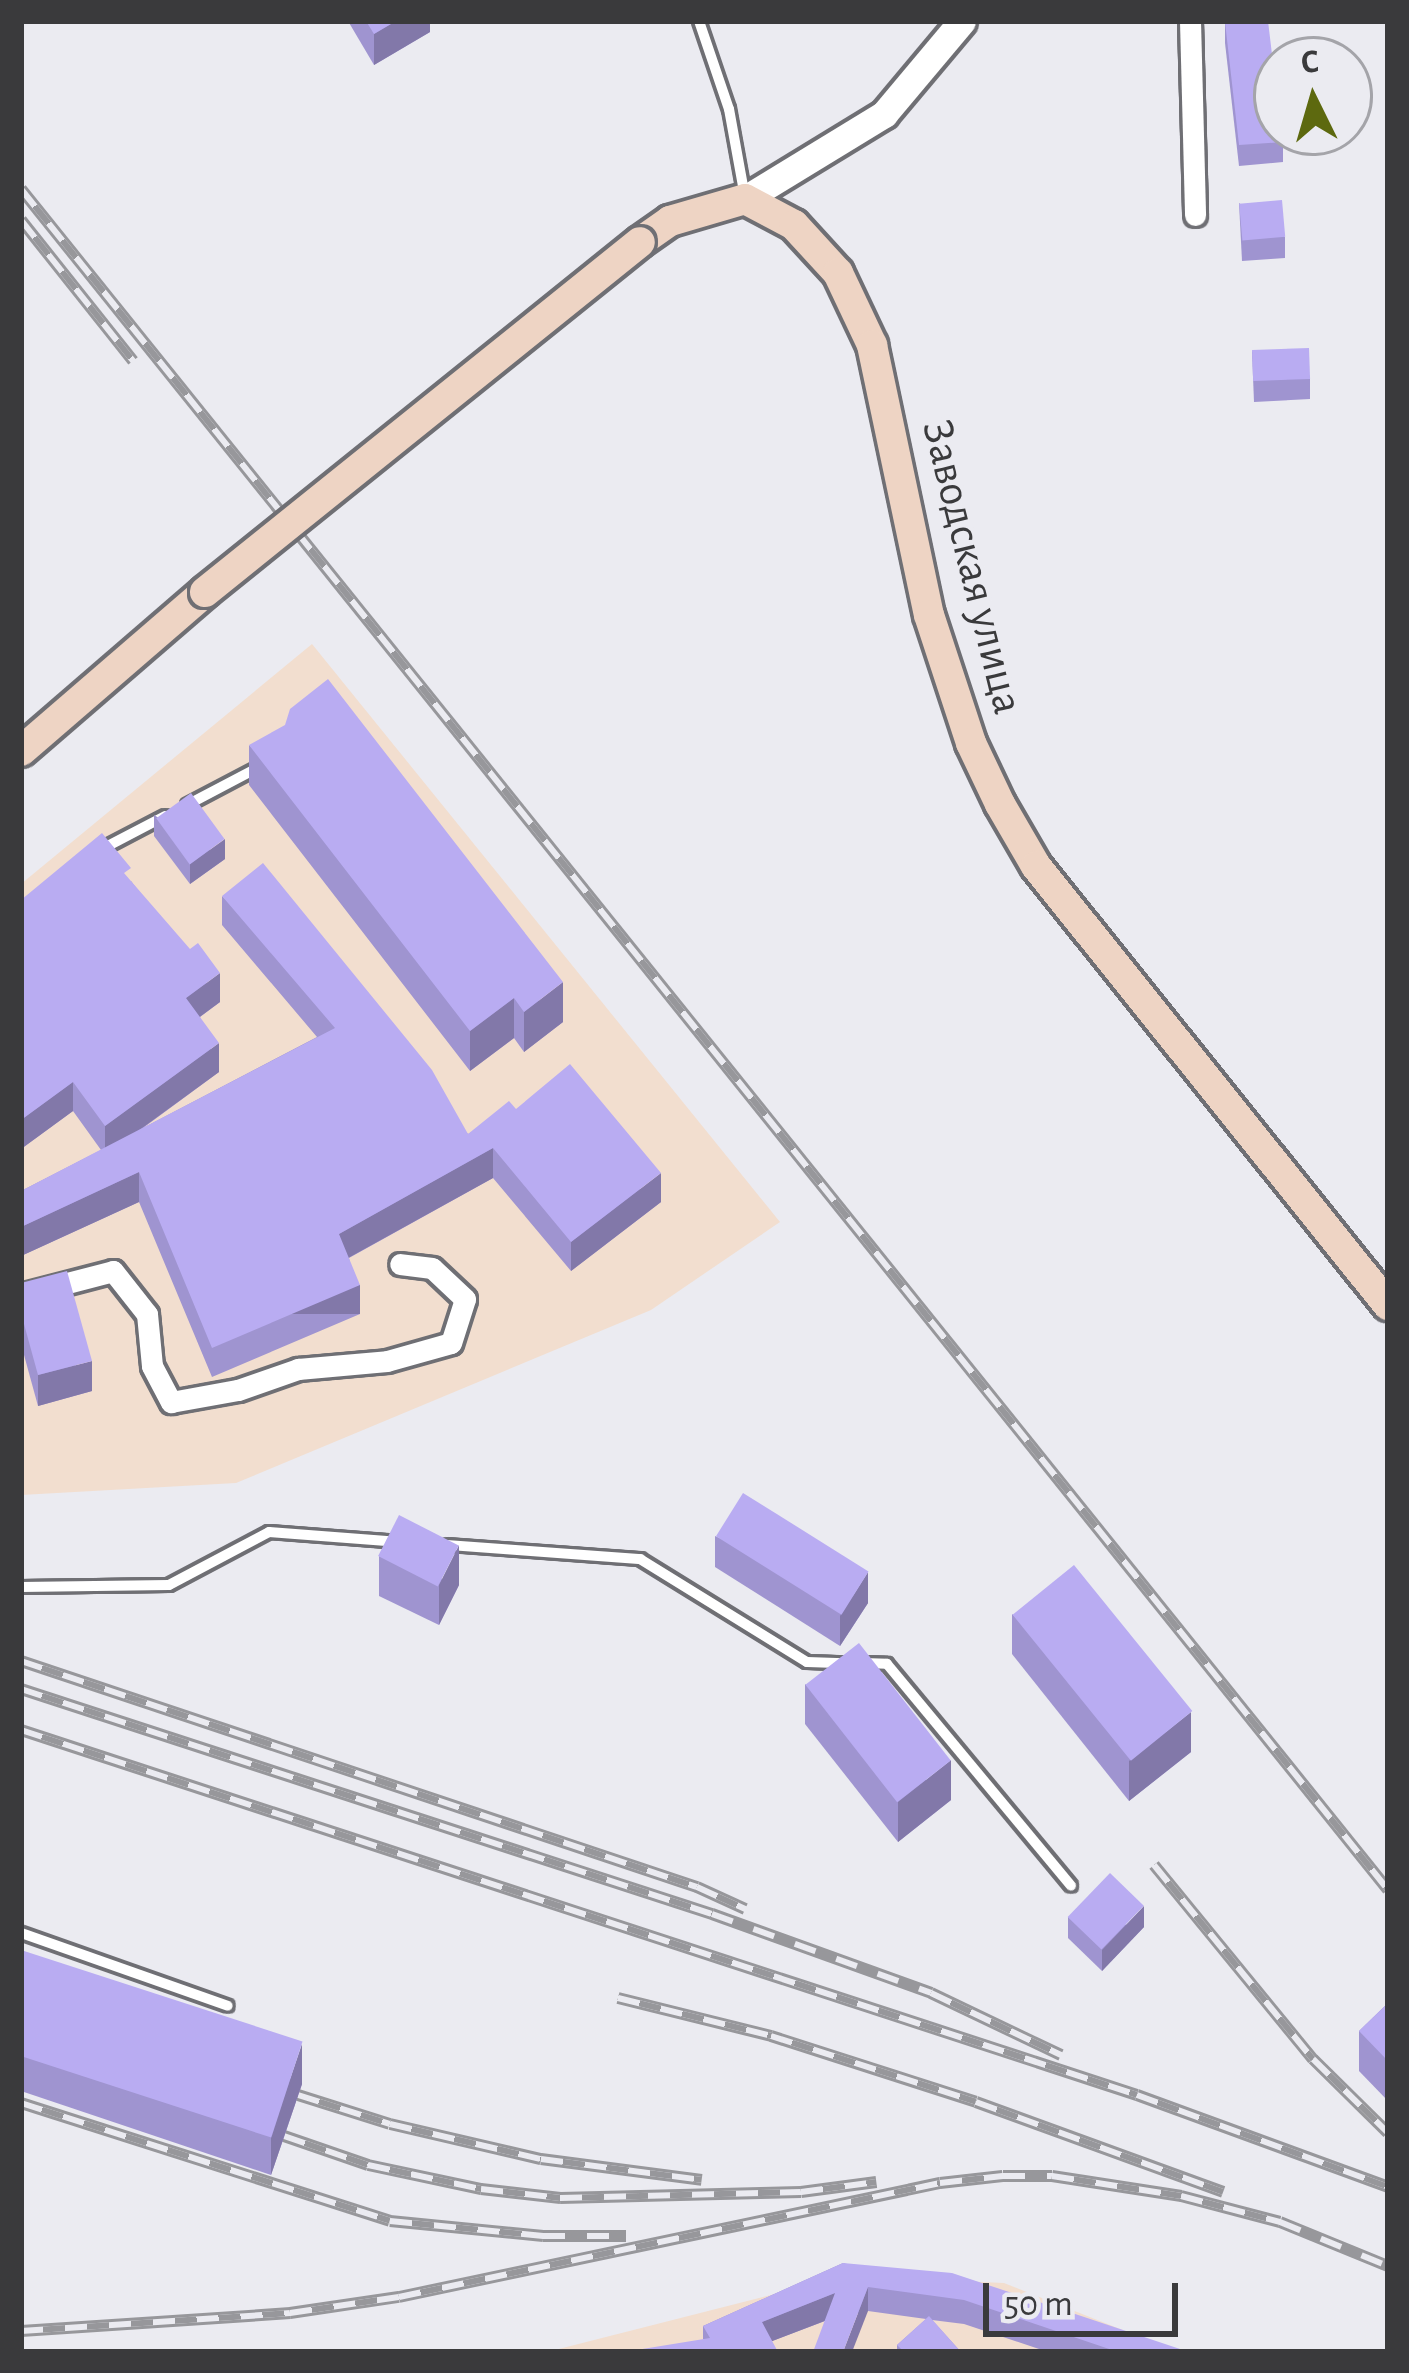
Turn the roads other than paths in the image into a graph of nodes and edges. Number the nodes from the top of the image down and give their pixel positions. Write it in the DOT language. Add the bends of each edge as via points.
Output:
graph roads {
  1 [pos="699,21"];
  2 [pos="962,21"];
  3 [pos="1190,21"];
  4 [pos="745,199"];
  5 [pos="1196,215"];
  6 [pos="21,751"];
  7 [pos="280,757"];
  8 [pos="86,863"];
  9 [pos="400,1264"];
  10 [pos="21,1295"];
  11 [pos="1388,1305"];
  12 [pos="408,1542"];
  13 [pos="431,1544"];
  14 [pos="21,1587"];
  15 [pos="1071,1886"];
  16 [pos="21,1933"];
  17 [pos="228,2006"];
  1 -- 4 [label="lane" via="729,109"];
  2 -- 4 [label="street" via="884,113"];
  3 -- 5 [label="street"];
  4 -- 6 [label="main road, bridge" via="670,220 640,242"];
  4 -- 11 [label="main road, Заводская улица" via="794,225 838,273 872,345 929,615 1000,805 1036,866"];
  7 -- 8 [label="lane"];
  9 -- 10 [label="street" via="432,1268 466,1299 451,1343 387,1361 298,1369 171,1402 152,1366 148,1314 112,1271"];
  12 -- 14 [label="lane" via="269,1532 169,1585"];
  13 -- 15 [label="lane" via="640,1559 807,1662 887,1664"];
  16 -- 17 [label="lane"];
}
